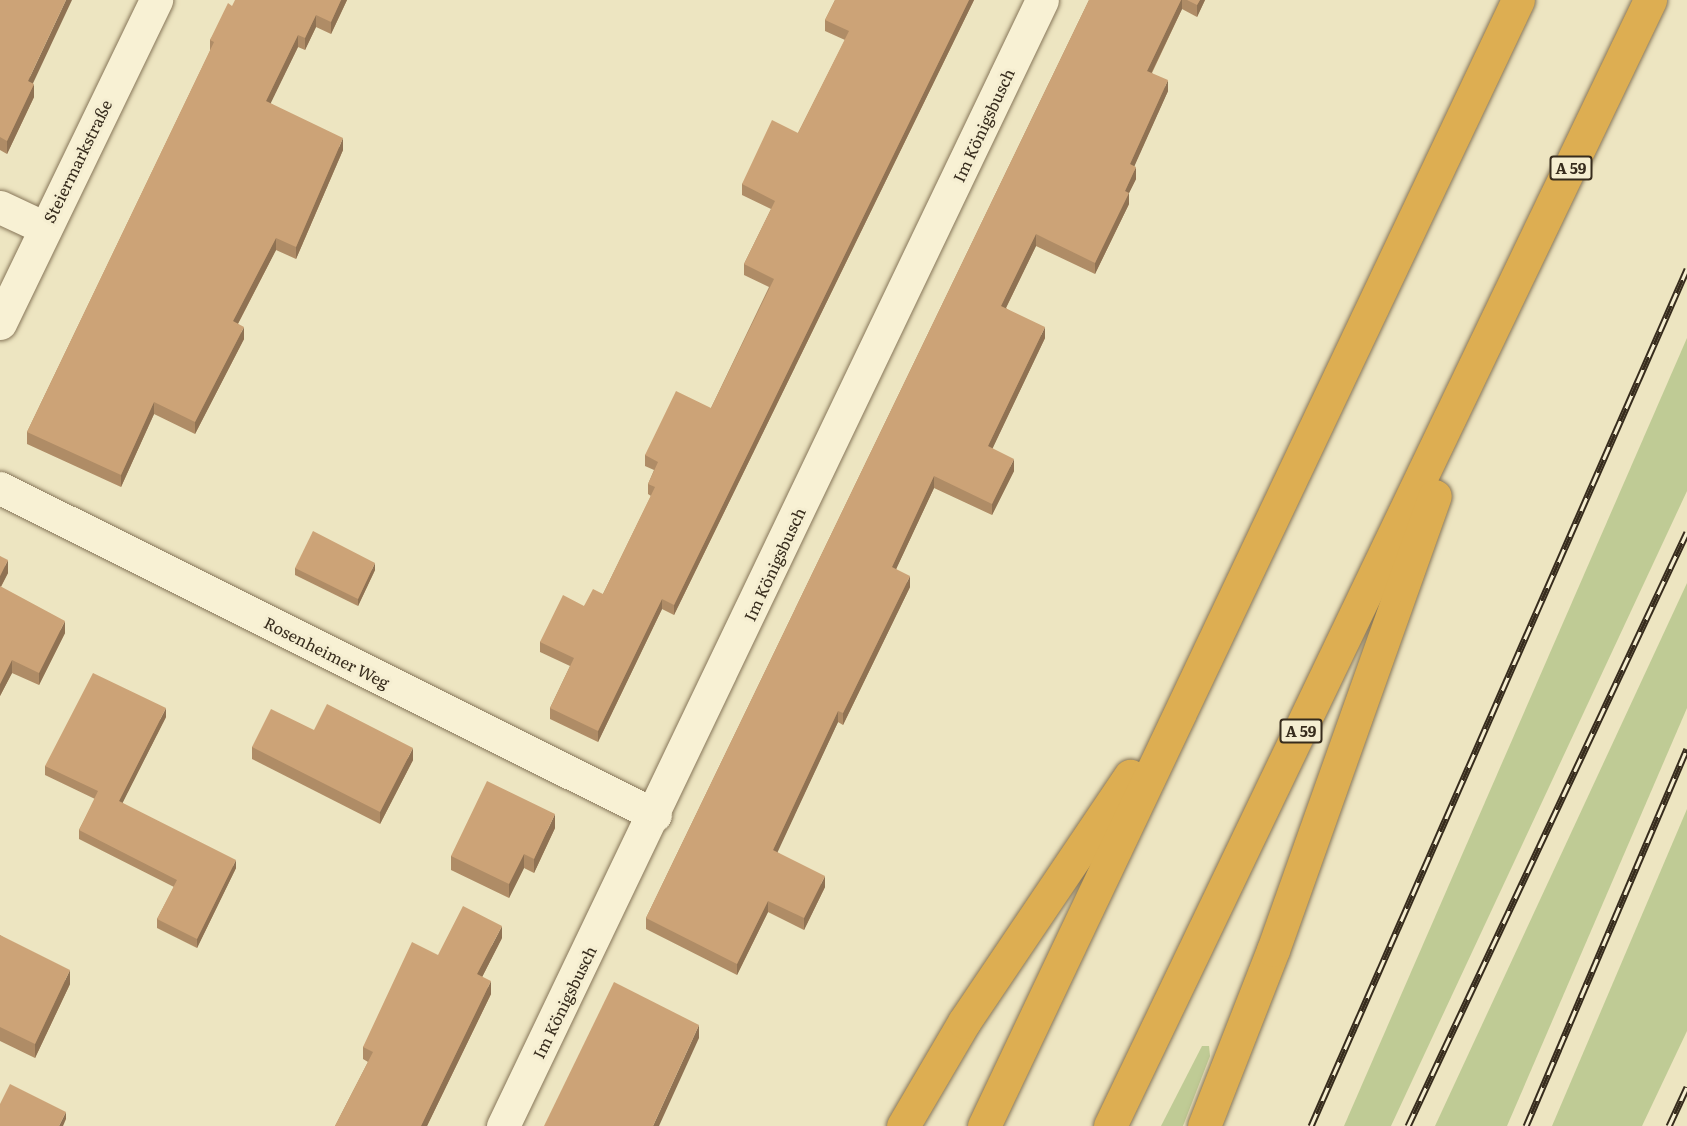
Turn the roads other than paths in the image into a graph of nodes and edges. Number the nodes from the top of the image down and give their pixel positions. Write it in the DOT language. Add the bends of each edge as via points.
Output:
graph roads {
  1 [pos="156,0"];
  2 [pos="1042,0"];
  3 [pos="1518,0"];
  4 [pos="1650,0"];
  5 [pos="0,207"];
  6 [pos="45,228"];
  7 [pos="0,323"];
  8 [pos="1492,336"];
  9 [pos="0,488"];
  10 [pos="1188,690"];
  11 [pos="655,815"];
  12 [pos="503,1126"];
  13 [pos="903,1126"];
  14 [pos="984,1126"];
  15 [pos="1110,1126"];
  16 [pos="1204,1126"];
  1 -- 6 [label="street, Steiermarkstraße"];
  2 -- 11 [label="street, Im Königsbusch"];
  3 -- 10 [label="highway"];
  4 -- 8 [label="highway, A 59"];
  5 -- 6 [label="street"];
  6 -- 7 [label="street, Steiermarkstraße"];
  8 -- 15 [label="highway, A 59"];
  8 -- 16 [label="highway, A 59" via="1273,950"];
  9 -- 11 [label="street, Rosenheimer Weg"];
  10 -- 13 [label="highway" via="964,1022"];
  10 -- 14 [label="highway"];
  11 -- 12 [label="street, Im Königsbusch"];
}
